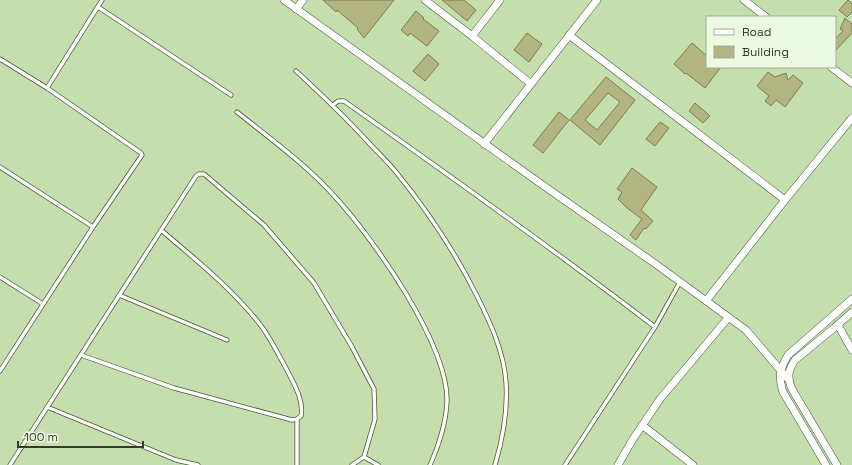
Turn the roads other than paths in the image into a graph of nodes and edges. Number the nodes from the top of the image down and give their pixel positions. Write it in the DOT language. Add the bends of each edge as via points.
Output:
graph roads {
  1 [pos="102,0"];
  2 [pos="284,0"];
  3 [pos="303,0"];
  4 [pos="425,0"];
  5 [pos="500,0"];
  6 [pos="597,0"];
  7 [pos="744,0"];
  8 [pos="98,7"];
  9 [pos="296,9"];
  10 [pos="765,16"];
  11 [pos="569,35"];
  12 [pos="472,36"];
  13 [pos="0,59"];
  14 [pos="832,68"];
  15 [pos="296,71"];
  16 [pos="852,83"];
  17 [pos="531,84"];
  18 [pos="47,88"];
  19 [pos="231,95"];
  20 [pos="333,105"];
  21 [pos="237,112"];
  22 [pos="852,118"];
  23 [pos="484,144"];
  24 [pos="0,168"];
  25 [pos="785,200"];
  26 [pos="93,227"];
  27 [pos="161,230"];
  28 [pos="0,277"];
  29 [pos="680,282"];
  30 [pos="119,296"];
  31 [pos="852,299"];
  32 [pos="706,301"];
  33 [pos="43,304"];
  34 [pos="852,312"];
  35 [pos="728,318"];
  36 [pos="838,325"];
  37 [pos="655,327"];
  38 [pos="227,340"];
  39 [pos="852,350"];
  40 [pos="81,355"];
  41 [pos="781,370"];
  42 [pos="0,371"];
  43 [pos="788,379"];
  44 [pos="47,407"];
  45 [pos="297,419"];
  46 [pos="642,425"];
  47 [pos="364,457"];
  48 [pos="10,465"];
  49 [pos="198,465"];
  50 [pos="297,465"];
  51 [pos="352,465"];
  52 [pos="378,465"];
  53 [pos="430,465"];
  54 [pos="494,465"];
  55 [pos="565,465"];
  56 [pos="618,465"];
  57 [pos="691,465"];
  58 [pos="826,465"];
  59 [pos="837,465"];
  1 -- 8 [label="lane"];
  2 -- 9 [label="street"];
  3 -- 9 [label="street"];
  4 -- 12 [label="street"];
  5 -- 12 [label="street"];
  6 -- 11 [label="street"];
  7 -- 10 [label="street"];
  8 -- 18 [label="lane"];
  8 -- 19 [label="lane"];
  9 -- 23 [label="street"];
  11 -- 17 [label="street"];
  11 -- 25 [label="street"];
  12 -- 17 [label="street"];
  13 -- 18 [label="lane"];
  14 -- 16 [label="street"];
  15 -- 20 [label="lane"];
  17 -- 23 [label="street"];
  18 -- 26 [label="lane" via="141,153"];
  20 -- 37 [label="lane" via="344,101 588,275"];
  20 -- 54 [label="lane" via="395,171 421,206 465,272 485,312 502,357 506,380 506,410 500,447"];
  21 -- 53 [label="lane" via="296,159 337,199 362,229 422,321 444,374 447,401 444,427"];
  22 -- 25 [label="street"];
  23 -- 29 [label="street"];
  24 -- 26 [label="lane"];
  25 -- 32 [label="street"];
  26 -- 33 [label="lane"];
  27 -- 30 [label="lane"];
  27 -- 45 [label="lane" via="218,278 266,332 302,403 301,416"];
  27 -- 47 [label="lane" via="199,174 204,174 264,225 314,283 374,389 375,418"];
  28 -- 33 [label="lane"];
  29 -- 32 [label="street"];
  29 -- 37 [label="lane"];
  30 -- 38 [label="lane"];
  30 -- 40 [label="lane"];
  31 -- 41 [label="street" via="788,355"];
  32 -- 35 [label="street"];
  33 -- 42 [label="lane"];
  34 -- 36 [label="street"];
  35 -- 41 [label="street" via="746,330"];
  35 -- 46 [label="street" via="660,398"];
  36 -- 39 [label="street"];
  36 -- 43 [label="street" via="795,360"];
  37 -- 55 [label="lane"];
  40 -- 44 [label="lane"];
  40 -- 45 [label="lane" via="174,388 292,420"];
  41 -- 43 [label="street"];
  41 -- 58 [label="street" via="780,382 783,392"];
  43 -- 59 [label="street"];
  44 -- 48 [label="lane"];
  44 -- 49 [label="lane" via="176,460"];
  45 -- 50 [label="lane"];
  46 -- 56 [label="street"];
  46 -- 57 [label="street"];
  47 -- 51 [label="lane"];
  47 -- 52 [label="lane"];
}
